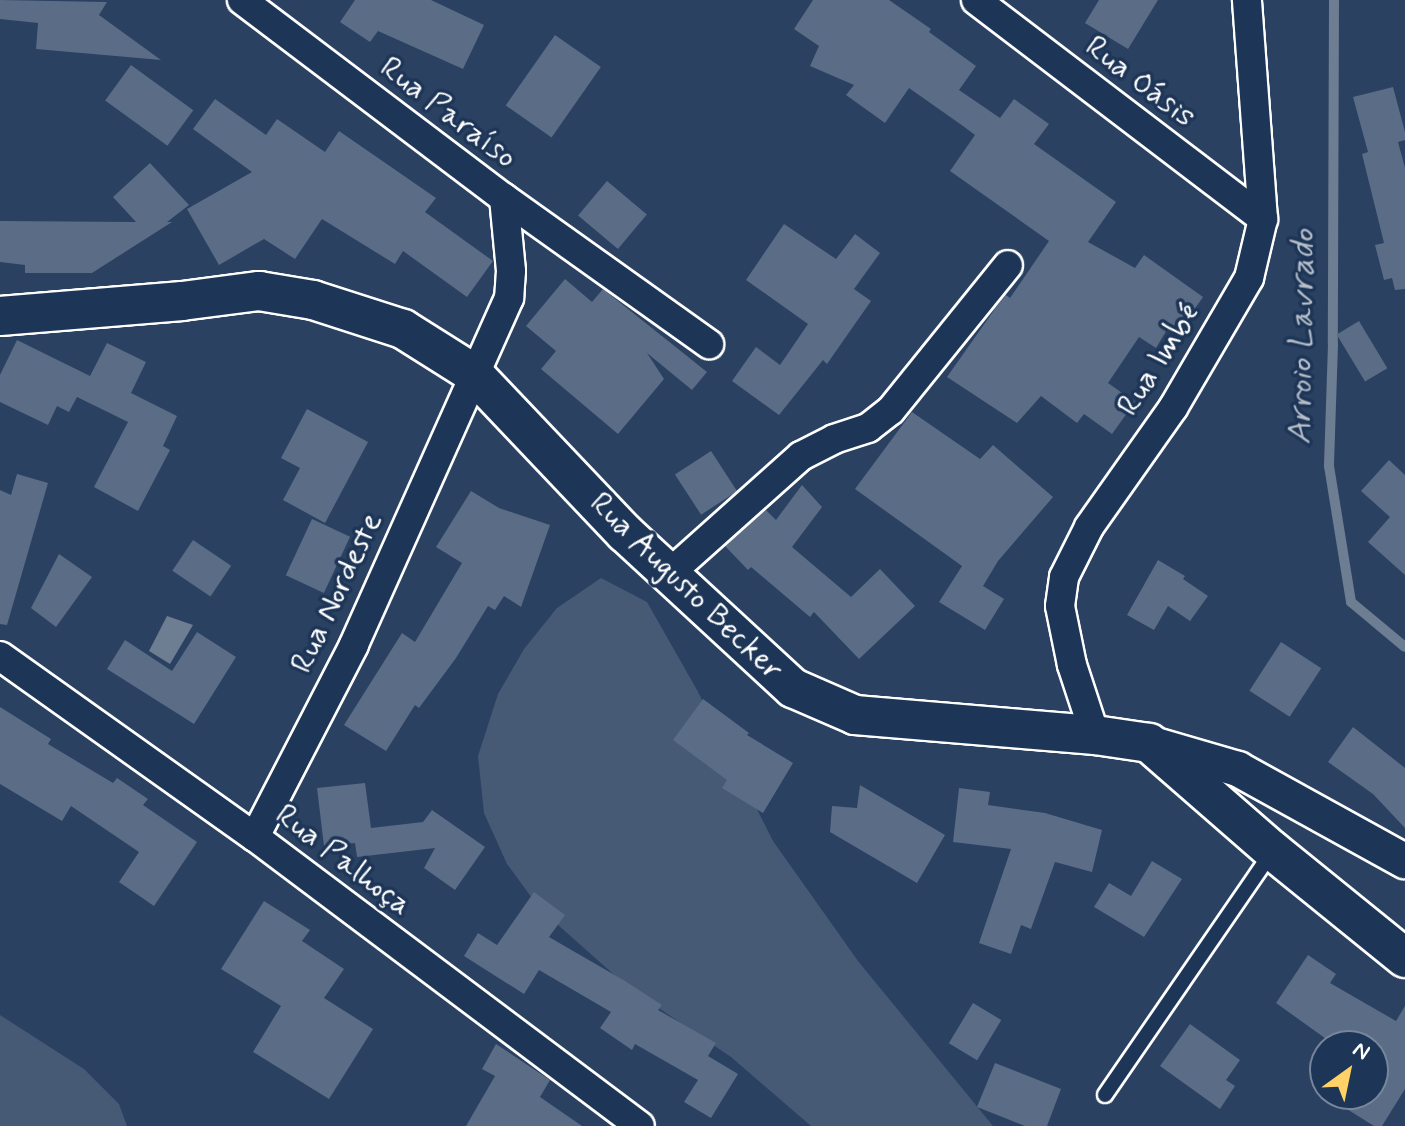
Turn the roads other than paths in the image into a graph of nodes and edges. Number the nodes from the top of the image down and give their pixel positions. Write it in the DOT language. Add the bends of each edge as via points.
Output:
graph roads {
  1 [pos="242,0"];
  2 [pos="976,0"];
  3 [pos="1247,0"];
  4 [pos="504,198"];
  5 [pos="1263,219"];
  6 [pos="1008,265"];
  7 [pos="0,316"];
  8 [pos="709,344"];
  9 [pos="473,373"];
  10 [pos="670,573"];
  11 [pos="0,656"];
  12 [pos="1095,735"];
  13 [pos="1149,743"];
  14 [pos="255,837"];
  15 [pos="1273,851"];
  16 [pos="1405,861"];
  17 [pos="1405,958"];
  18 [pos="1105,1095"];
  19 [pos="640,1126"];
  1 -- 4 [label="street, Rua Paraíso"];
  2 -- 5 [label="street, Rua Oásis"];
  3 -- 5 [label="street, Rua Imbé"];
  4 -- 8 [label="street"];
  4 -- 9 [label="street, Rua Paraíso" via="509,298"];
  5 -- 12 [label="street, Rua Imbé" via="1249,278 1173,408 1089,527 1064,577 1060,606"];
  6 -- 10 [label="street" via="891,410 868,428 801,456"];
  7 -- 9 [label="main road, Rua Augusto Becker" via="259,291 313,300 403,329"];
  9 -- 10 [label="main road, Rua Augusto Becker"];
  9 -- 14 [label="street, Rua Nordeste" via="354,645"];
  10 -- 12 [label="main road, Rua Augusto Becker" via="793,688 855,715"];
  11 -- 14 [label="street, Rua Palhoça"];
  12 -- 13 [label="main road, Rua Augusto Becker"];
  13 -- 15 [label="main road"];
  13 -- 16 [label="street, Rua Augusto Becker" via="1238,769"];
  14 -- 19 [label="street, Rua Palhoça"];
  15 -- 17 [label="main road"];
  15 -- 18 [label="lane"];
}
